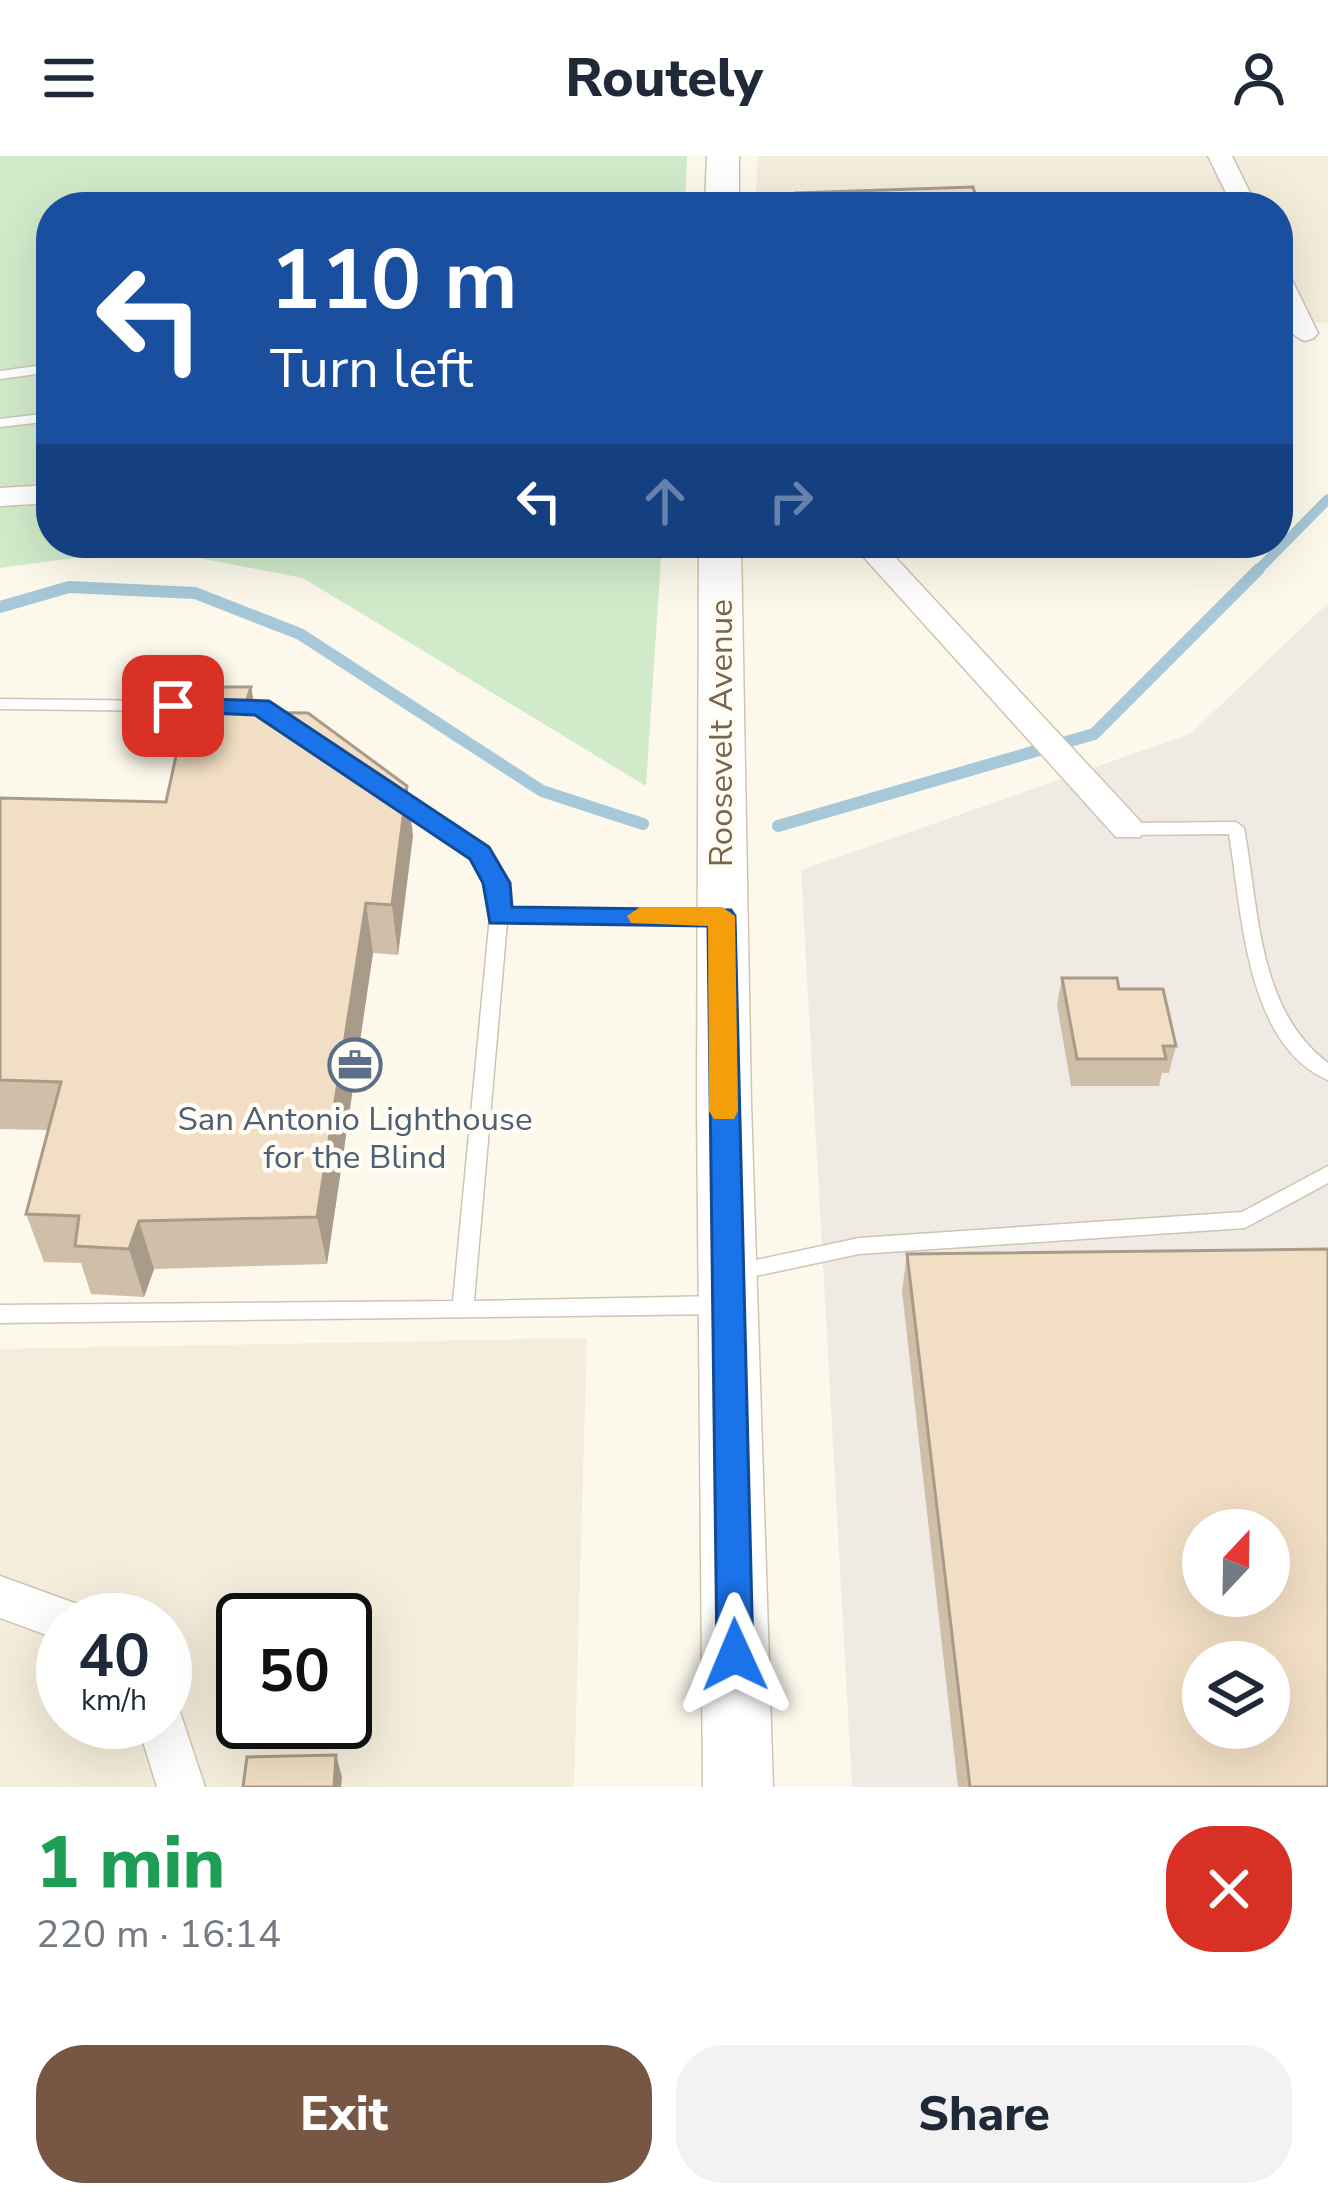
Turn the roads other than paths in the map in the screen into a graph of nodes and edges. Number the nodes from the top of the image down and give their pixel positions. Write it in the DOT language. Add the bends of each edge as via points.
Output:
graph roads {
  1 [pos="723,156"];
  2 [pos="1220,156"];
  3 [pos="722,192"];
  4 [pos="1238,192"];
  5 [pos="1293,307"];
  6 [pos="1306,333"];
  7 [pos="36,370"];
  8 [pos="0,375"];
  9 [pos="36,419"];
  10 [pos="0,423"];
  11 [pos="36,495"];
  12 [pos="0,497"];
  13 [pos="724,558"];
  14 [pos="880,558"];
  15 [pos="0,704"];
  16 [pos="296,731"];
  17 [pos="368,778"];
  18 [pos="1128,829"];
  19 [pos="499,916"];
  20 [pos="722,916"];
  21 [pos="1328,1072"];
  22 [pos="1328,1174"];
  23 [pos="728,1290"];
  24 [pos="463,1310"];
  25 [pos="0,1314"];
  26 [pos="0,1597"];
  27 [pos="36,1610"];
  28 [pos="169,1749"];
  29 [pos="181,1787"];
  30 [pos="738,1787"];
  1 -- 3 [label="main road"];
  2 -- 4 [label="street"];
  5 -- 6 [label="street"];
  7 -- 8 [label="lane"];
  9 -- 10 [label="lane"];
  11 -- 12 [label="street"];
  13 -- 20 [label="main road, Roosevelt Avenue"];
  14 -- 18 [label="street"];
  15 -- 16 [label="lane" via="260,707"];
  17 -- 19 [label="lane" via="479,853 496,883"];
  18 -- 21 [label="lane" via="1236,828 1263,992 1308,1062"];
  19 -- 20 [label="lane"];
  19 -- 24 [label="lane"];
  20 -- 23 [label="main road, Roosevelt Avenue"];
  22 -- 23 [label="lane" via="1245,1220 859,1246"];
  23 -- 24 [label="lane"];
  23 -- 30 [label="main road, Roosevelt Avenue"];
  24 -- 25 [label="lane"];
  26 -- 27 [label="street"];
  28 -- 29 [label="street"];
}
